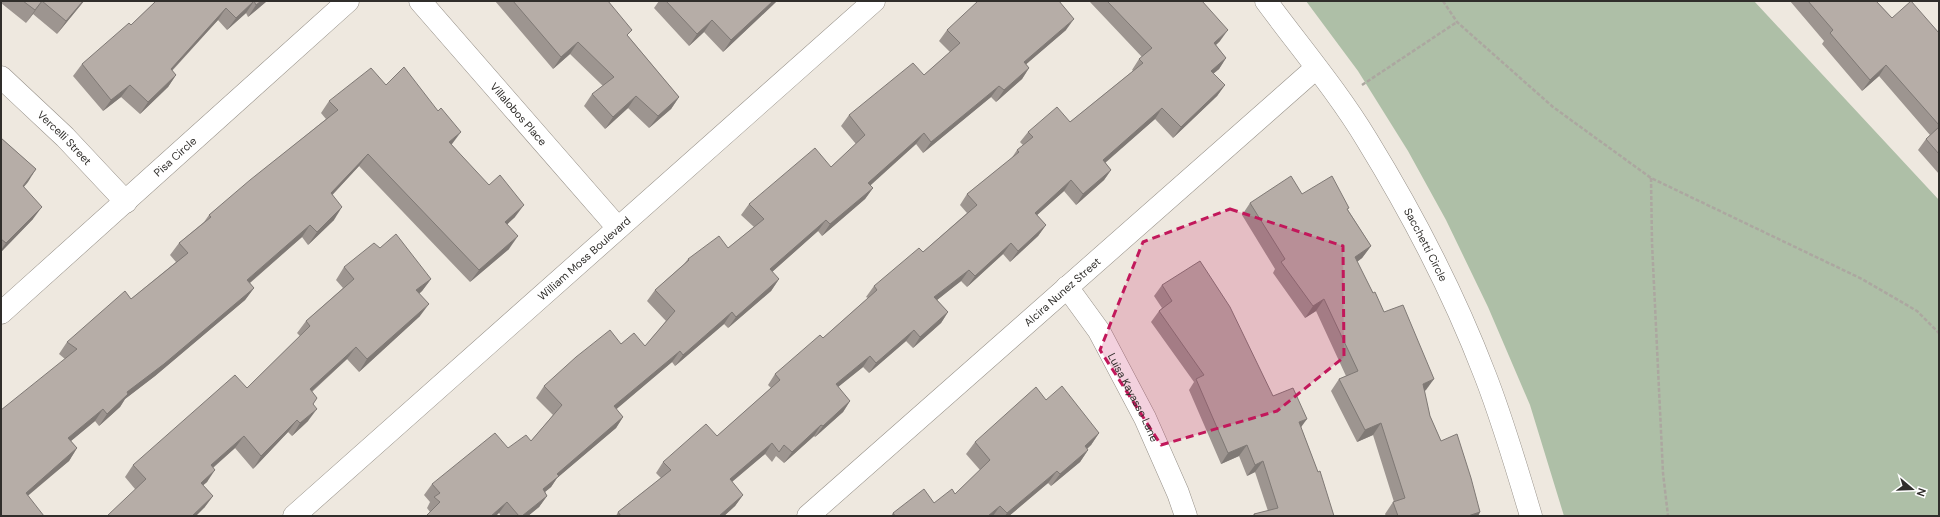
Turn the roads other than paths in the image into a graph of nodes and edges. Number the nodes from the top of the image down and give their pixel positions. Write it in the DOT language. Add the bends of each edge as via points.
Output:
graph roads {
  1 [pos="348,1"];
  2 [pos="420,1"];
  3 [pos="874,1"];
  4 [pos="1266,1"];
  5 [pos="1316,68"];
  6 [pos="1,77"];
  7 [pos="126,202"];
  8 [pos="618,228"];
  9 [pos="1067,286"];
  10 [pos="1,313"];
  11 [pos="294,516"];
  12 [pos="808,516"];
  13 [pos="1186,516"];
  14 [pos="1531,516"];
  1 -- 7 [label="street, Pisa Circle"];
  2 -- 8 [label="street, Villalobos Place"];
  3 -- 8 [label="street, William Moss Boulevard"];
  4 -- 5 [label="street, Sacchetti Circle"];
  5 -- 9 [label="street, Alcira Nunez Street"];
  5 -- 14 [label="street, Sacchetti Circle" via="1367,140 1448,289 1486,376"];
  6 -- 7 [label="street, Vercelli Street" via="66,137"];
  7 -- 10 [label="street, Pisa Circle"];
  8 -- 11 [label="street, William Moss Boulevard"];
  9 -- 12 [label="street, Alcira Nunez Street"];
  9 -- 13 [label="street, Luisa Kayasso Lane" via="1099,331 1145,418"];
}
